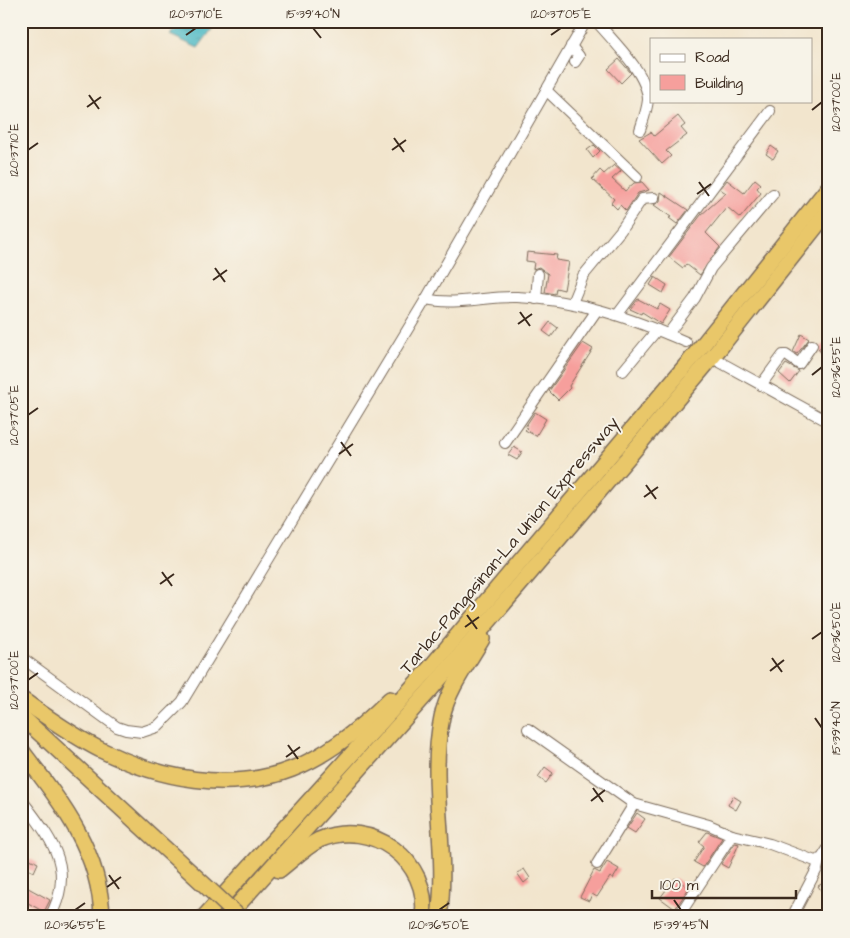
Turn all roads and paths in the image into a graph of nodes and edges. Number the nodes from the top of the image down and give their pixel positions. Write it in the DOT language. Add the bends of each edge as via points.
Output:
graph roads {
  1 [pos="586,21"];
  2 [pos="596,21"];
  3 [pos="572,46"];
  4 [pos="575,62"];
  5 [pos="546,90"];
  6 [pos="770,111"];
  7 [pos="640,130"];
  8 [pos="637,177"];
  9 [pos="829,187"];
  10 [pos="773,194"];
  11 [pos="654,198"];
  12 [pos="829,210"];
  13 [pos="538,274"];
  14 [pos="536,298"];
  15 [pos="426,299"];
  16 [pos="572,303"];
  17 [pos="597,310"];
  18 [pos="618,314"];
  19 [pos="657,330"];
  20 [pos="668,334"];
  21 [pos="686,342"];
  22 [pos="812,345"];
  23 [pos="718,361"];
  24 [pos="623,371"];
  25 [pos="761,385"];
  26 [pos="829,422"];
  27 [pos="505,443"];
  28 [pos="495,612"];
  29 [pos="21,656"];
  30 [pos="429,669"];
  31 [pos="21,700"];
  32 [pos="21,716"];
  33 [pos="21,726"];
  34 [pos="528,729"];
  35 [pos="21,750"];
  36 [pos="21,799"];
  37 [pos="634,804"];
  38 [pos="732,835"];
  39 [pos="829,848"];
  40 [pos="819,861"];
  41 [pos="597,864"];
  42 [pos="206,892"];
  43 [pos="248,894"];
  44 [pos="50,917"];
  45 [pos="102,917"];
  46 [pos="204,917"];
  47 [pos="227,917"];
  48 [pos="239,917"];
  49 [pos="424,917"];
  50 [pos="439,917"];
  51 [pos="678,917"];
  52 [pos="792,917"];
  1 -- 3 [label="street"];
  2 -- 7 [label="street" via="646,87 648,100"];
  3 -- 4 [label="street" via="579,56"];
  3 -- 5 [label="street"];
  5 -- 8 [label="street"];
  5 -- 15 [label="street"];
  6 -- 18 [label="street"];
  9 -- 30 [label="highway, Tarlac-Pangasinan-La Union Expressway" via="649,410"];
  10 -- 20 [label="street" via="712,268"];
  11 -- 16 [label="street" via="642,199 582,276"];
  12 -- 28 [label="highway, Tarlac-Pangasinan-La Union Expressway" via="714,355"];
  13 -- 14 [label="street"];
  14 -- 15 [label="street" via="450,302"];
  14 -- 16 [label="street"];
  15 -- 29 [label="street" via="182,702 167,720 142,732 117,726"];
  16 -- 17 [label="street"];
  17 -- 18 [label="street"];
  17 -- 27 [label="street"];
  18 -- 19 [label="street"];
  19 -- 20 [label="street"];
  19 -- 24 [label="street"];
  20 -- 21 [label="street"];
  22 -- 25 [label="street" via="799,364 783,355"];
  23 -- 25 [label="street"];
  25 -- 26 [label="street"];
  28 -- 43 [label="highway, Tarlac-Pangasinan-La Union Expressway"];
  28 -- 50 [label="highway" via="489,628 454,686 442,716 438,783 443,889"];
  30 -- 31 [label="highway" via="412,677 358,728 311,761 260,778 228,781 170,776 136,764 101,750"];
  30 -- 46 [label="highway, Tarlac-Pangasinan-La Union Expressway"];
  32 -- 42 [label="highway"];
  33 -- 42 [label="highway"];
  34 -- 37 [label="street"];
  35 -- 45 [label="highway" via="78,829 92,861"];
  36 -- 44 [label="street" via="52,841 60,860 61,888"];
  37 -- 38 [label="street" via="709,825"];
  37 -- 41 [label="street"];
  38 -- 40 [label="street"];
  38 -- 51 [label="street"];
  39 -- 40 [label="street"];
  40 -- 52 [label="street"];
  42 -- 47 [label="highway"];
  42 -- 48 [label="highway, bridge"];
  43 -- 47 [label="highway, Tarlac-Pangasinan-La Union Expressway"];
  43 -- 49 [label="highway" via="320,840 355,834 382,841 403,855 424,894"];
}
